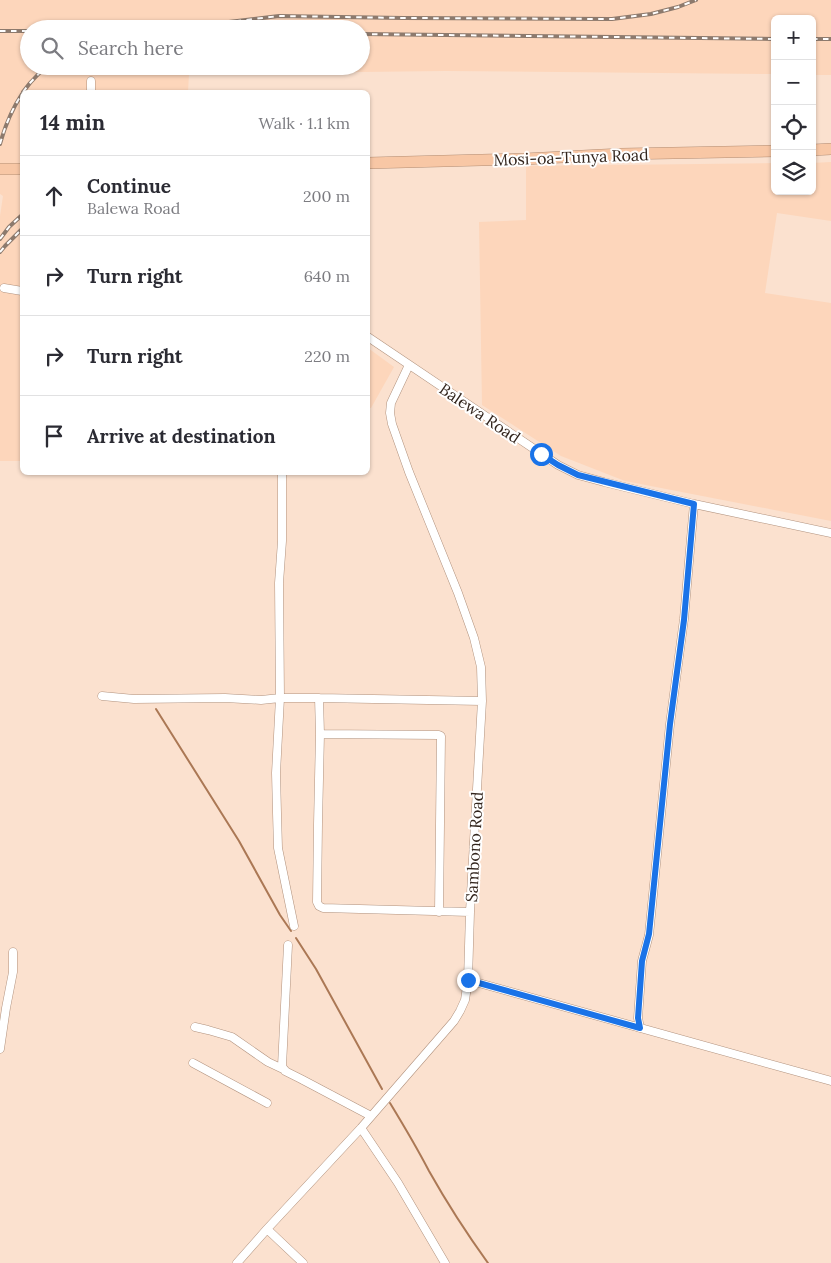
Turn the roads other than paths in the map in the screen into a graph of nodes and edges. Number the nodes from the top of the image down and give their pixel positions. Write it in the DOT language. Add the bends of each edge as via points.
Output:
graph roads {
  1 [pos="92,80"];
  2 [pos="91,90"];
  3 [pos="831,149"];
  4 [pos="771,150"];
  5 [pos="816,150"];
  6 [pos="370,163"];
  7 [pos="0,169"];
  8 [pos="20,169"];
  9 [pos="4,288"];
  10 [pos="20,291"];
  11 [pos="370,338"];
  12 [pos="409,365"];
  13 [pos="282,475"];
  14 [pos="694,504"];
  15 [pos="831,533"];
  16 [pos="102,696"];
  17 [pos="280,698"];
  18 [pos="320,698"];
  19 [pos="482,701"];
  20 [pos="320,734"];
  21 [pos="439,912"];
  22 [pos="470,912"];
  23 [pos="294,926"];
  24 [pos="288,945"];
  25 [pos="13,952"];
  26 [pos="468,980"];
  27 [pos="195,1027"];
  28 [pos="640,1028"];
  29 [pos="0,1048"];
  30 [pos="193,1063"];
  31 [pos="285,1070"];
  32 [pos="831,1081"];
  33 [pos="266,1103"];
  34 [pos="371,1116"];
  35 [pos="361,1128"];
  36 [pos="267,1229"];
  37 [pos="237,1263"];
  38 [pos="303,1263"];
  39 [pos="445,1263"];
  1 -- 2 [label="street"];
  3 -- 5 [label="highway"];
  4 -- 6 [label="highway, Mosi-oa-Tunya Road"];
  7 -- 8 [label="highway"];
  9 -- 10 [label="street"];
  11 -- 12 [label="street, Balewa Road"];
  12 -- 14 [label="street, Balewa Road" via="558,465 578,475"];
  12 -- 19 [label="street, Sambono Road" via="391,403 392,424 474,638 481,667"];
  13 -- 17 [label="street"];
  14 -- 15 [label="street, Balewa Road"];
  14 -- 28 [label="street" via="649,934 642,961"];
  16 -- 17 [label="street" via="134,700"];
  17 -- 18 [label="street"];
  17 -- 23 [label="street" via="277,836"];
  18 -- 19 [label="street"];
  18 -- 20 [label="street"];
  19 -- 22 [label="street, Sambono Road"];
  20 -- 21 [label="street" via="319,906"];
  20 -- 21 [label="street" via="441,736"];
  21 -- 22 [label="street"];
  22 -- 26 [label="street, Sambono Road"];
  24 -- 31 [label="street" via="282,1060"];
  25 -- 29 [label="street" via="13,972"];
  26 -- 28 [label="street"];
  26 -- 34 [label="street, Sambono Road" via="465,1000 454,1021"];
  27 -- 31 [label="street" via="232,1037"];
  28 -- 32 [label="street"];
  30 -- 33 [label="street"];
  31 -- 34 [label="street"];
  34 -- 35 [label="street, Sambono Road"];
  35 -- 36 [label="street, Sambono Road"];
  35 -- 39 [label="street"];
  36 -- 37 [label="street, Sambono Road"];
  36 -- 38 [label="street"];
}
